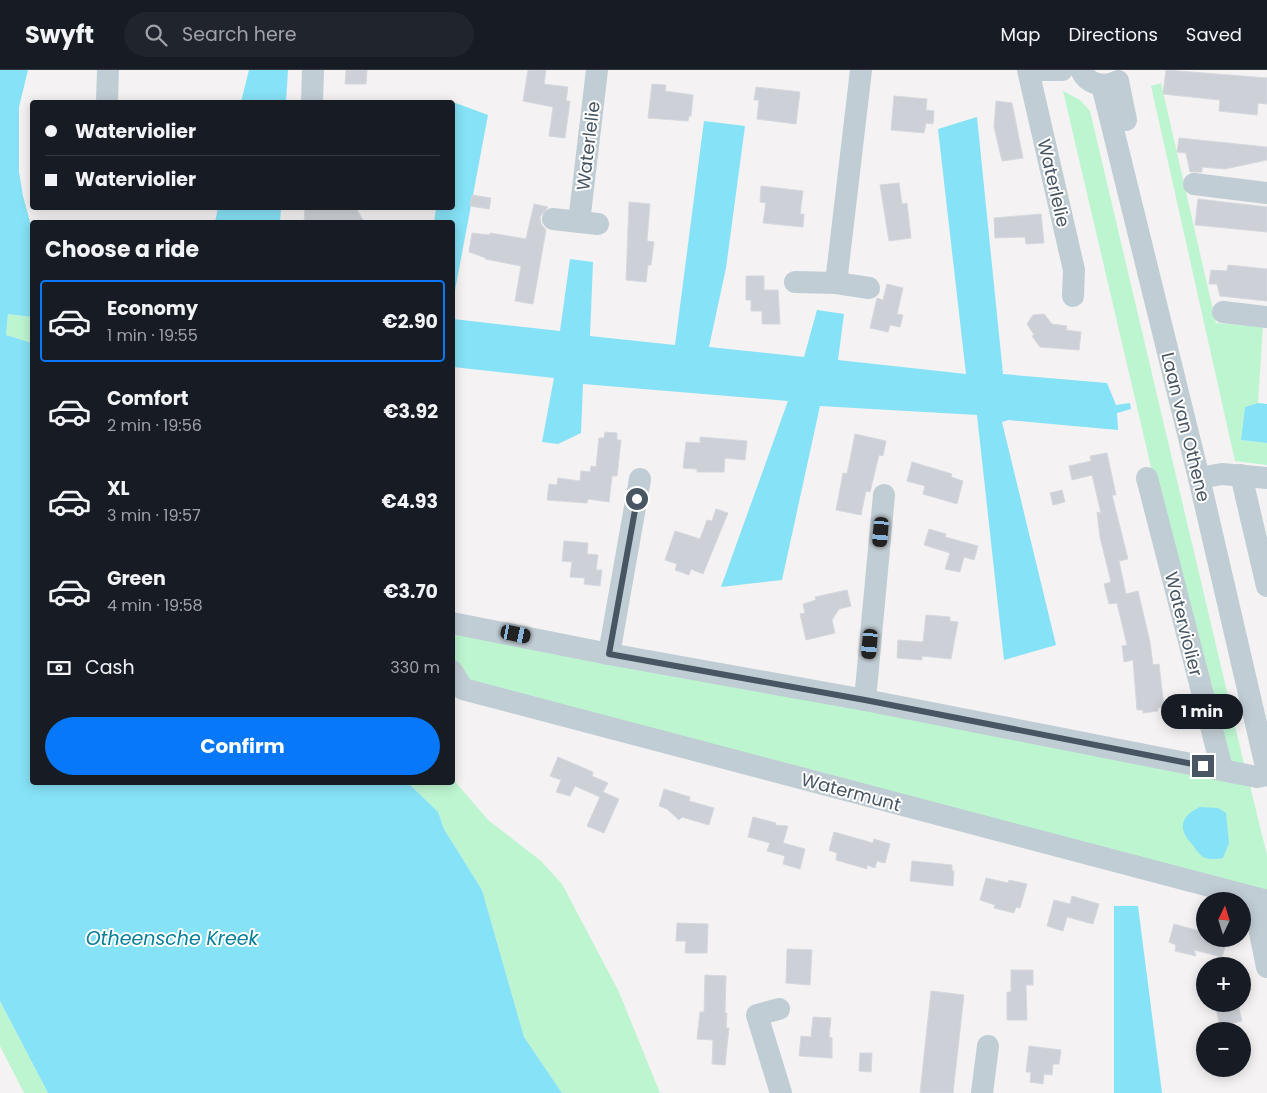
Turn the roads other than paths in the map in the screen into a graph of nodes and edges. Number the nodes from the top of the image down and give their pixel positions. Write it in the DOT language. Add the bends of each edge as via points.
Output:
graph roads {
  1 [pos="108,70"];
  2 [pos="313,70"];
  3 [pos="597,70"];
  4 [pos="862,70"];
  5 [pos="1029,70"];
  6 [pos="1062,70"];
  7 [pos="1081,70"];
  8 [pos="1116,79"];
  9 [pos="107,100"];
  10 [pos="312,100"];
  11 [pos="1194,184"];
  12 [pos="1267,193"];
  13 [pos="553,219"];
  14 [pos="795,282"];
  15 [pos="836,282"];
  16 [pos="869,288"];
  17 [pos="1073,296"];
  18 [pos="1223,312"];
  19 [pos="1267,317"];
  20 [pos="1241,475"];
  21 [pos="1204,477"];
  22 [pos="1147,478"];
  23 [pos="1267,478"];
  24 [pos="640,479"];
  25 [pos="884,494"];
  26 [pos="1267,586"];
  27 [pos="456,623"];
  28 [pos="609,654"];
  29 [pos="455,676"];
  30 [pos="865,700"];
  31 [pos="1267,715"];
  32 [pos="1222,769"];
  33 [pos="1267,771"];
  34 [pos="1267,775"];
  35 [pos="1263,901"];
  36 [pos="1267,968"];
  37 [pos="779,1008"];
  38 [pos="988,1046"];
  39 [pos="780,1093"];
  40 [pos="982,1093"];
  1 -- 9 [label="street"];
  2 -- 10 [label="street"];
  3 -- 13 [label="street, Waterlelie" via="589,223"];
  4 -- 15 [label="street"];
  5 -- 6 [label="street, Waterlelie"];
  5 -- 17 [label="street, Waterlelie" via="1074,270"];
  7 -- 8 [label="street" via="1088,79"];
  8 -- 21 [label="street, Laan van Othene"];
  11 -- 12 [label="street"];
  14 -- 15 [label="street"];
  15 -- 16 [label="street"];
  18 -- 19 [label="street"];
  20 -- 21 [label="street"];
  20 -- 23 [label="street"];
  20 -- 26 [label="street"];
  21 -- 31 [label="street, Laan van Othene"];
  21 -- 33 [label="street, Laan van Othene"];
  22 -- 32 [label="street, Waterviolier"];
  24 -- 28 [label="street"];
  25 -- 30 [label="street"];
  27 -- 28 [label="street"];
  28 -- 30 [label="street"];
  29 -- 35 [label="street, Watermunt" via="463,689"];
  30 -- 32 [label="street"];
  32 -- 34 [label="street" via="1257,777"];
  35 -- 36 [label="street, Watermunt" via="1256,913"];
  37 -- 39 [label="street" via="757,1014"];
  38 -- 40 [label="street"];
}
